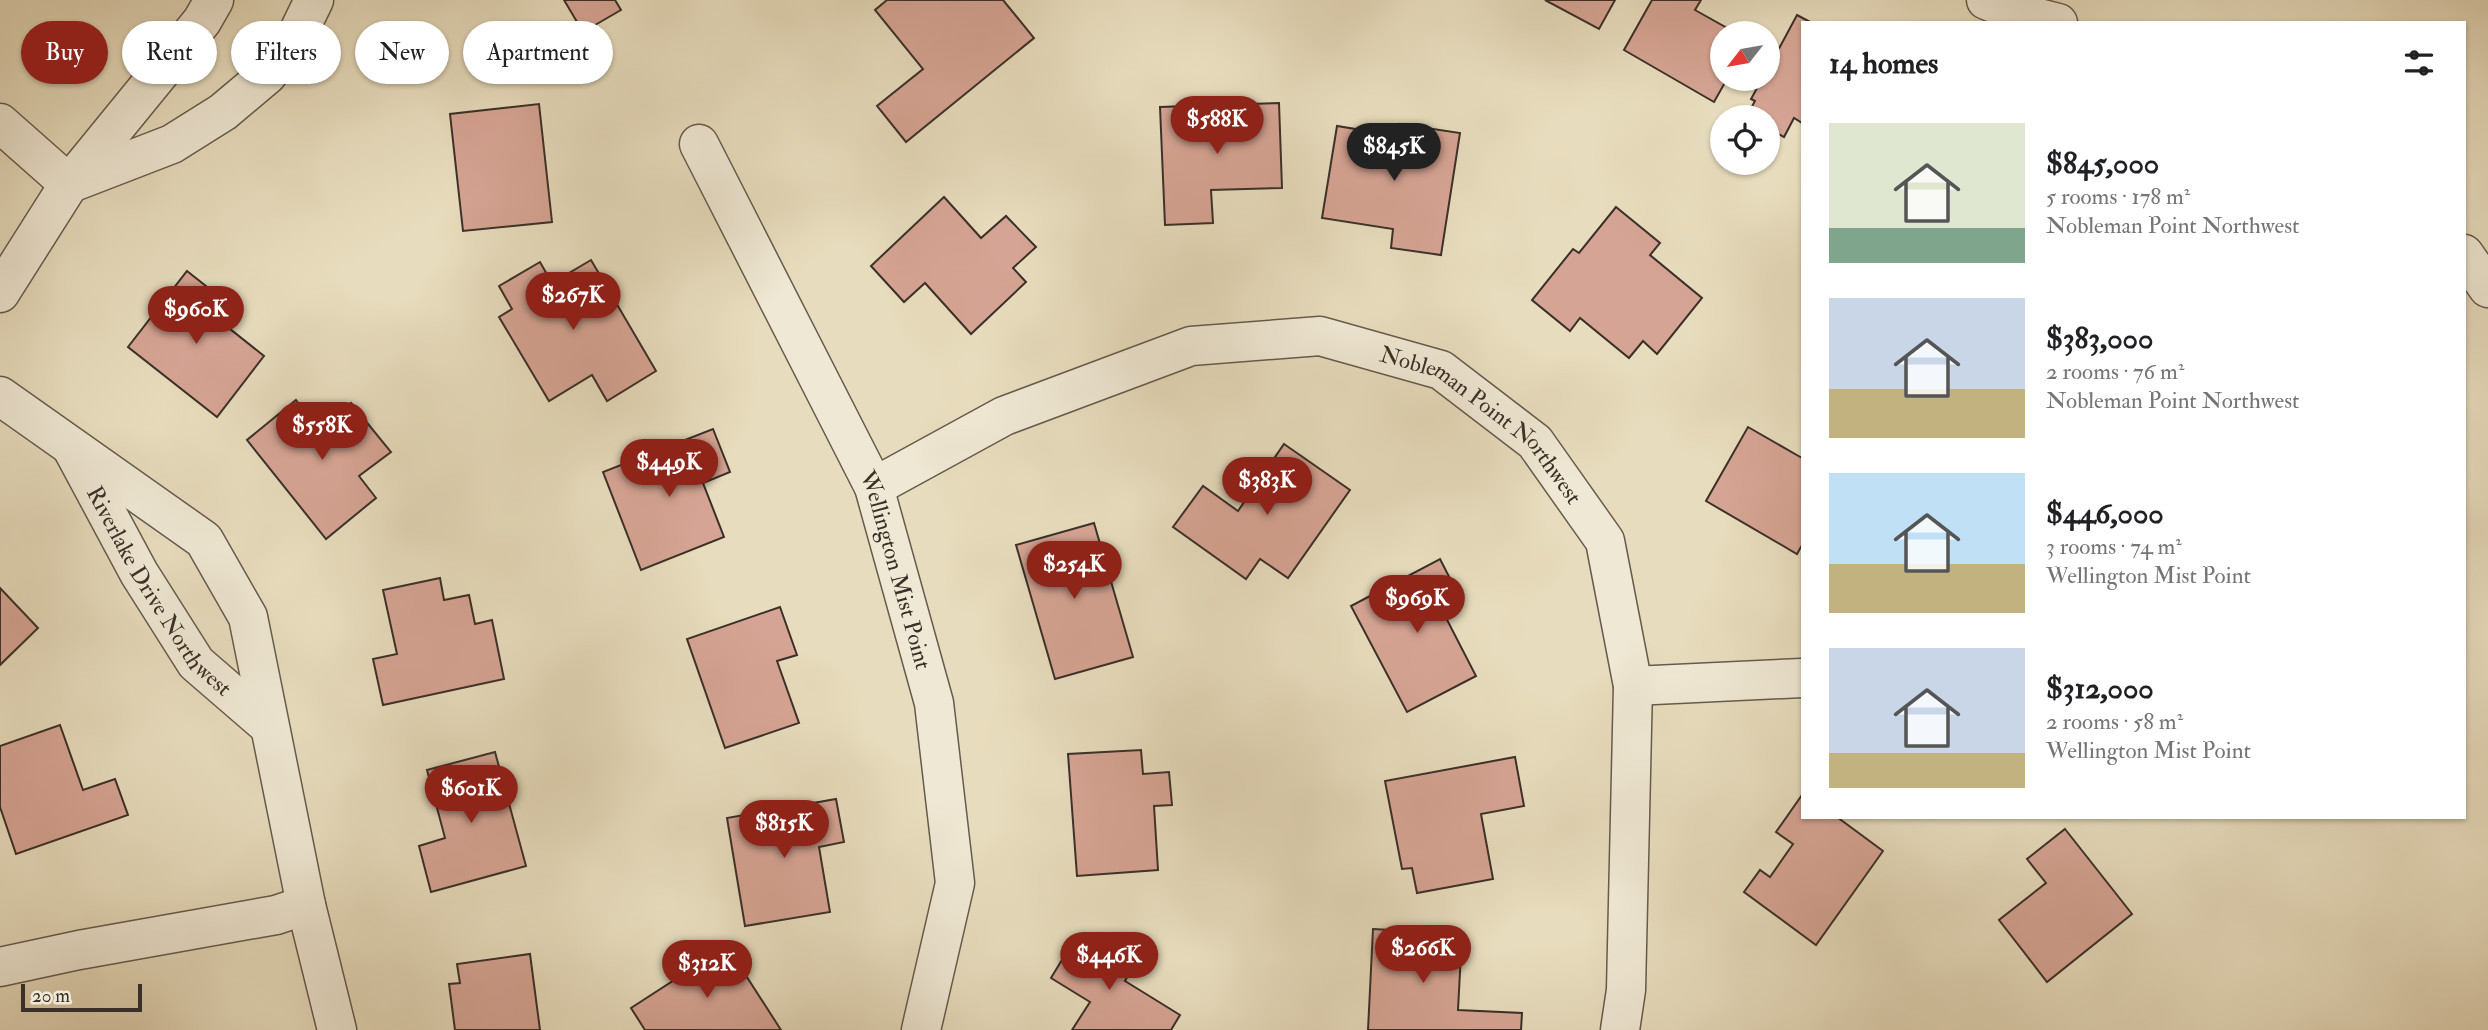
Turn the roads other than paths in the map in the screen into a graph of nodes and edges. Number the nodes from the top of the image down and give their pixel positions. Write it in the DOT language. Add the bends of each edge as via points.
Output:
graph roads {
  1 [pos="214,0"];
  2 [pos="314,0"];
  3 [pos="1986,0"];
  4 [pos="2050,21"];
  5 [pos="0,123"];
  6 [pos="699,145"];
  7 [pos="69,184"];
  8 [pos="2466,257"];
  9 [pos="2488,288"];
  10 [pos="0,293"];
  11 [pos="0,396"];
  12 [pos="68,442"];
  13 [pos="874,487"];
  14 [pos="1801,678"];
  15 [pos="1633,686"];
  16 [pos="269,726"];
  17 [pos="306,905"];
  18 [pos="0,967"];
  19 [pos="337,1030"];
  20 [pos="921,1030"];
  21 [pos="1620,1030"];
  1 -- 7 [label="street" via="202,21"];
  2 -- 7 [label="street" via="296,37 267,75 223,112 172,144"];
  3 -- 4 [label="street"];
  5 -- 7 [label="street"];
  6 -- 13 [label="street, Wellington Mist Point"];
  7 -- 10 [label="street"];
  8 -- 9 [label="street"];
  11 -- 12 [label="street, Riverlake Drive Northwest"];
  12 -- 16 [label="street, Riverlake Drive Northwest" via="139,573 196,663"];
  12 -- 16 [label="street, Riverlake Drive Northwest" via="204,540 248,617"];
  13 -- 15 [label="street, Nobleman Point Northwest" via="1004,416 1191,346 1320,336 1441,370 1535,442 1605,541"];
  13 -- 20 [label="street, Wellington Mist Point" via="934,703 955,883"];
  14 -- 15 [label="street"];
  15 -- 21 [label="street, Nobleman Point Northwest" via="1627,969"];
  16 -- 17 [label="street, Riverlake Drive Northwest"];
  17 -- 18 [label="street" via="276,915"];
  17 -- 19 [label="street, Riverlake Drive Northwest"];
}
